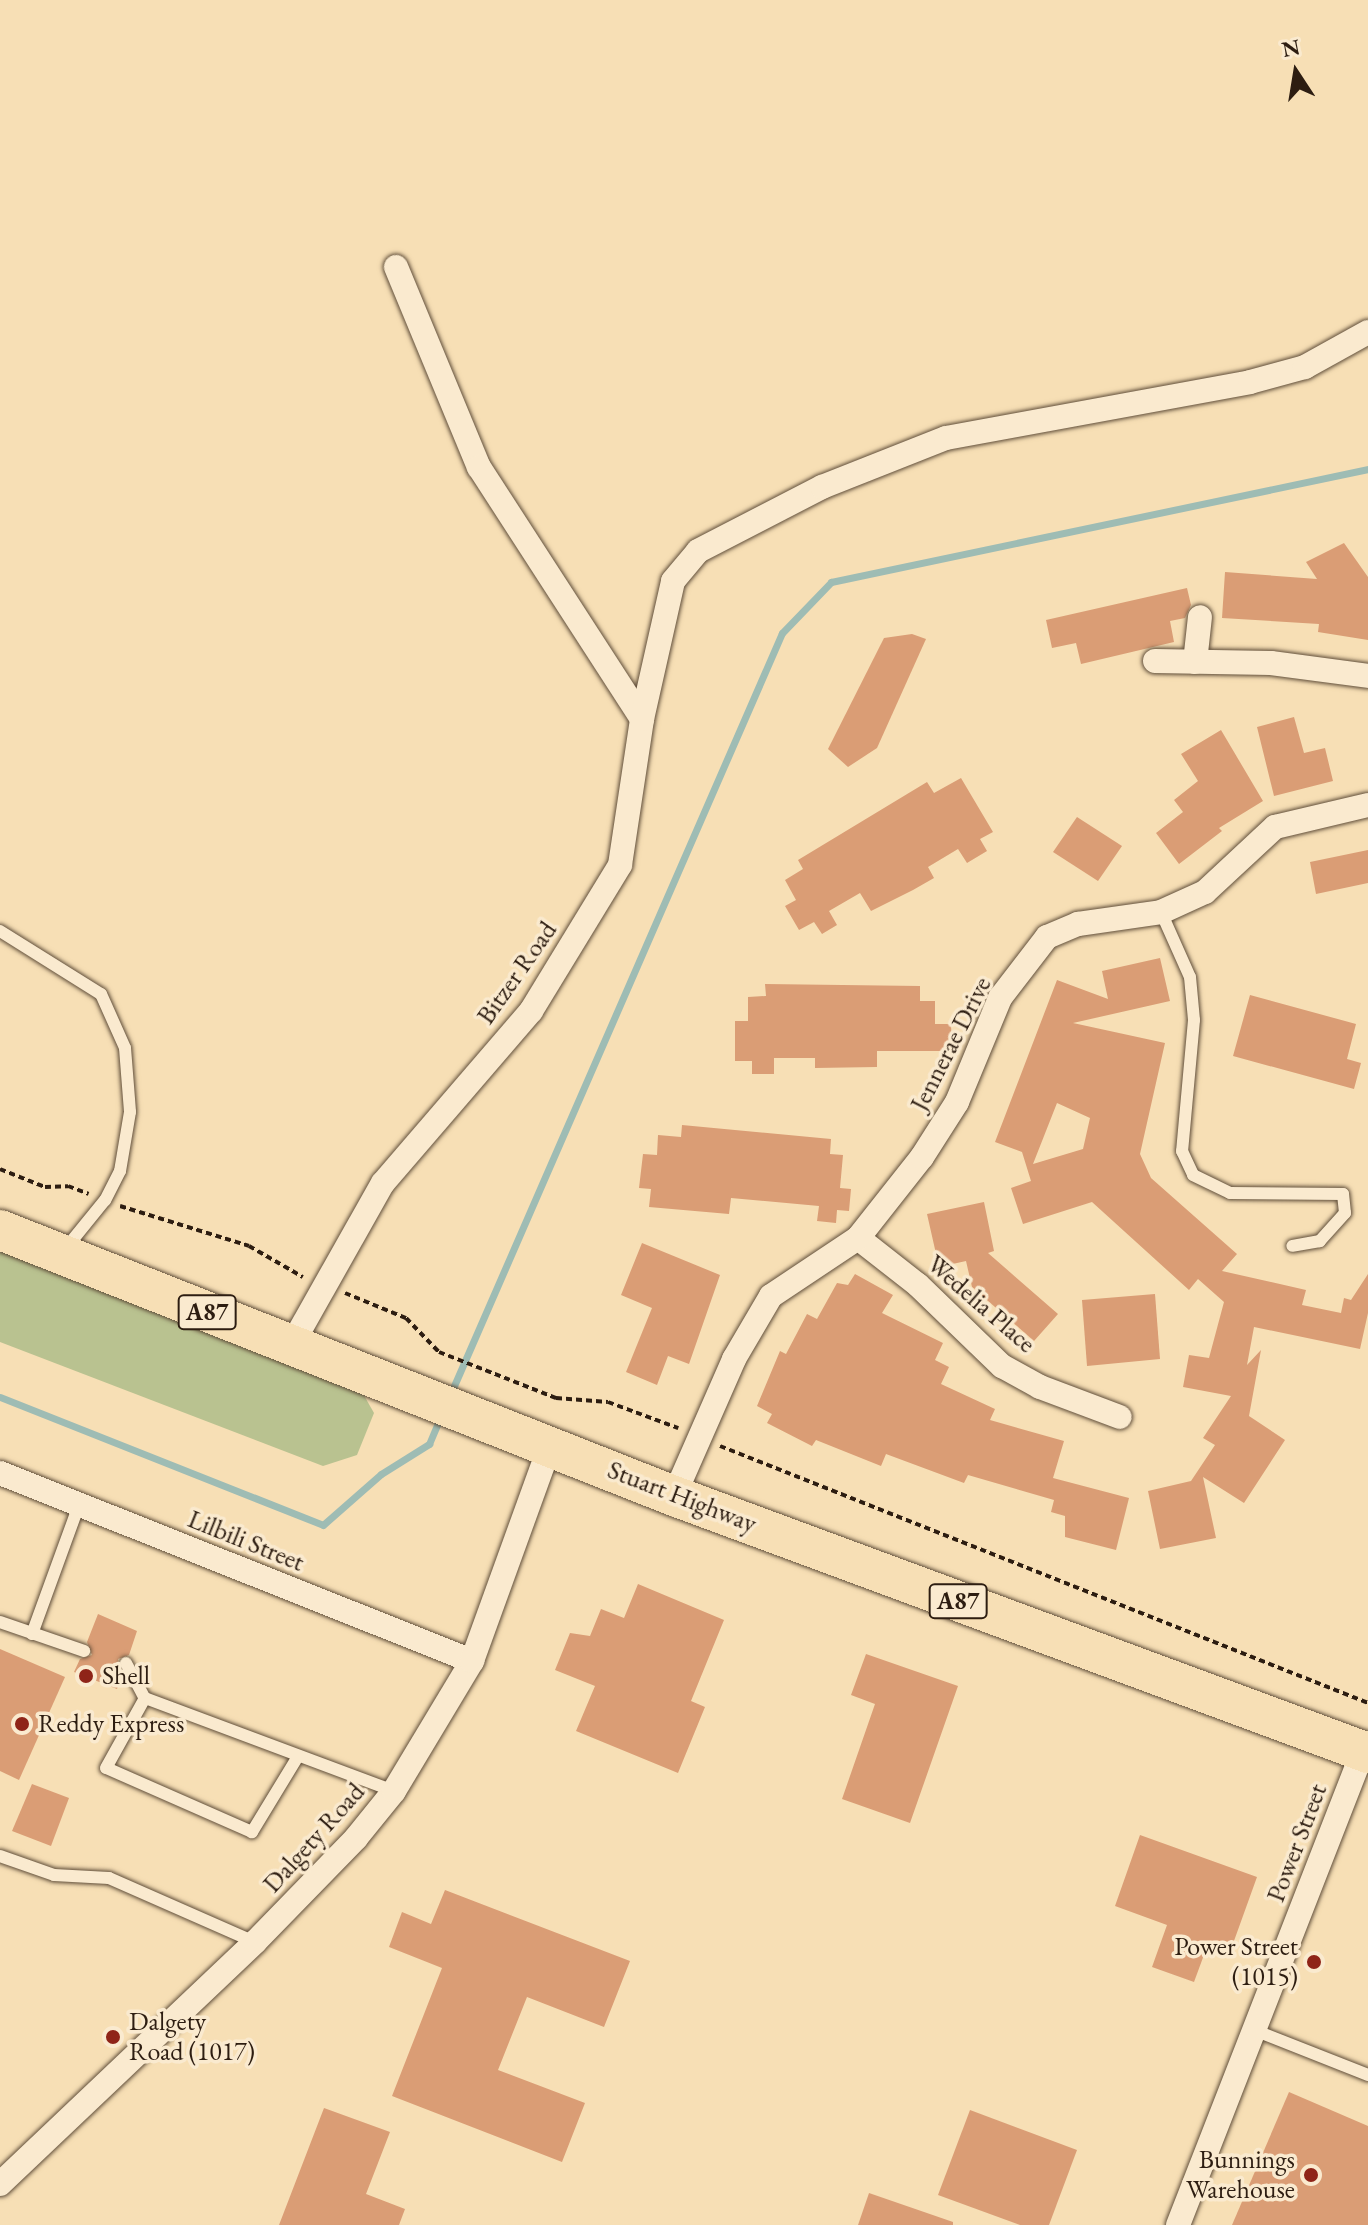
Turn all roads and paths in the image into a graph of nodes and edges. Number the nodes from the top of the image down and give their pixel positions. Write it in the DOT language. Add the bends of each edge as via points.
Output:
graph roads {
  1 [pos="396,267"];
  2 [pos="1368,332"];
  3 [pos="1200,617"];
  4 [pos="1155,661"];
  5 [pos="1195,662"];
  6 [pos="1368,676"];
  7 [pos="642,719"];
  8 [pos="1368,805"];
  9 [pos="1161,912"];
  10 [pos="0,931"];
  11 [pos="0,1169"];
  12 [pos="105,1200"];
  13 [pos="0,1230"];
  14 [pos="858,1238"];
  15 [pos="1292,1246"];
  16 [pos="61,1254"];
  17 [pos="325,1285"];
  18 [pos="291,1346"];
  19 [pos="1120,1417"];
  20 [pos="701,1438"];
  21 [pos="550,1446"];
  22 [pos="0,1473"];
  23 [pos="674,1496"];
  24 [pos="79,1505"];
  25 [pos="0,1622"];
  26 [pos="32,1634"];
  27 [pos="84,1651"];
  28 [pos="472,1661"];
  29 [pos="126,1663"];
  30 [pos="145,1698"];
  31 [pos="1368,1703"];
  32 [pos="1365,1752"];
  33 [pos="297,1758"];
  34 [pos="394,1791"];
  35 [pos="0,1856"];
  36 [pos="255,1942"];
  37 [pos="1254,2030"];
  38 [pos="1368,2075"];
  39 [pos="0,2184"];
  40 [pos="1178,2225"];
  1 -- 7 [label="street" via="479,467"];
  2 -- 7 [label="street, Bitzer Road" via="1341,351 1277,374 1149,403 1013,423 896,455 724,533 698,551 673,581"];
  3 -- 5 [label="street"];
  4 -- 5 [label="street"];
  5 -- 6 [label="street" via="1271,663"];
  7 -- 17 [label="street, Bitzer Road" via="620,865 531,1011 383,1183"];
  8 -- 9 [label="street, Jennerae Drive" via="1275,827 1205,892"];
  9 -- 14 [label="street, Jennerae Drive" via="1078,924 1047,937 1000,998 957,1102 922,1157"];
  9 -- 15 [label="lane" via="1190,977 1194,1020 1182,1151 1193,1175 1230,1193 1343,1194 1345,1213 1320,1241"];
  10 -- 12 [label="lane" via="101,994 125,1048 130,1112 120,1171"];
  11 -- 12 [label="path" via="45,1187 68,1186"];
  12 -- 16 [label="lane"];
  12 -- 17 [label="path" via="249,1246 288,1271"];
  13 -- 16 [label="highway, Stuart Highway / A87"];
  14 -- 19 [label="street, Wedelia Place" via="918,1285 1002,1366 1040,1387"];
  14 -- 20 [label="street, Jennerae Drive" via="771,1296 734,1359"];
  16 -- 18 [label="highway, Stuart Highway / A87"];
  17 -- 18 [label="street, Bitzer Road"];
  17 -- 20 [label="path" via="406,1318 439,1352 556,1398 608,1402"];
  18 -- 21 [label="highway, Stuart Highway / A87"];
  20 -- 23 [label="street, Jennerae Drive"];
  20 -- 31 [label="path"];
  21 -- 23 [label="highway, Stuart Highway / A87"];
  21 -- 28 [label="street, Dalgety Road"];
  22 -- 24 [label="street, Lilbili Street"];
  23 -- 32 [label="highway, Stuart Highway / A87"];
  24 -- 26 [label="lane"];
  24 -- 28 [label="street, Lilbili Street"];
  25 -- 26 [label="lane"];
  26 -- 27 [label="lane"];
  28 -- 34 [label="street, Dalgety Road"];
  29 -- 30 [label="lane"];
  30 -- 33 [label="lane"];
  30 -- 33 [label="lane" via="106,1768 252,1832"];
  32 -- 37 [label="street, Power Street"];
  33 -- 34 [label="lane"];
  34 -- 36 [label="street, Dalgety Road"];
  35 -- 36 [label="lane" via="54,1875 109,1878"];
  36 -- 39 [label="street, Dalgety Road"];
  37 -- 38 [label="lane"];
  37 -- 40 [label="street, Power Street"];
}
